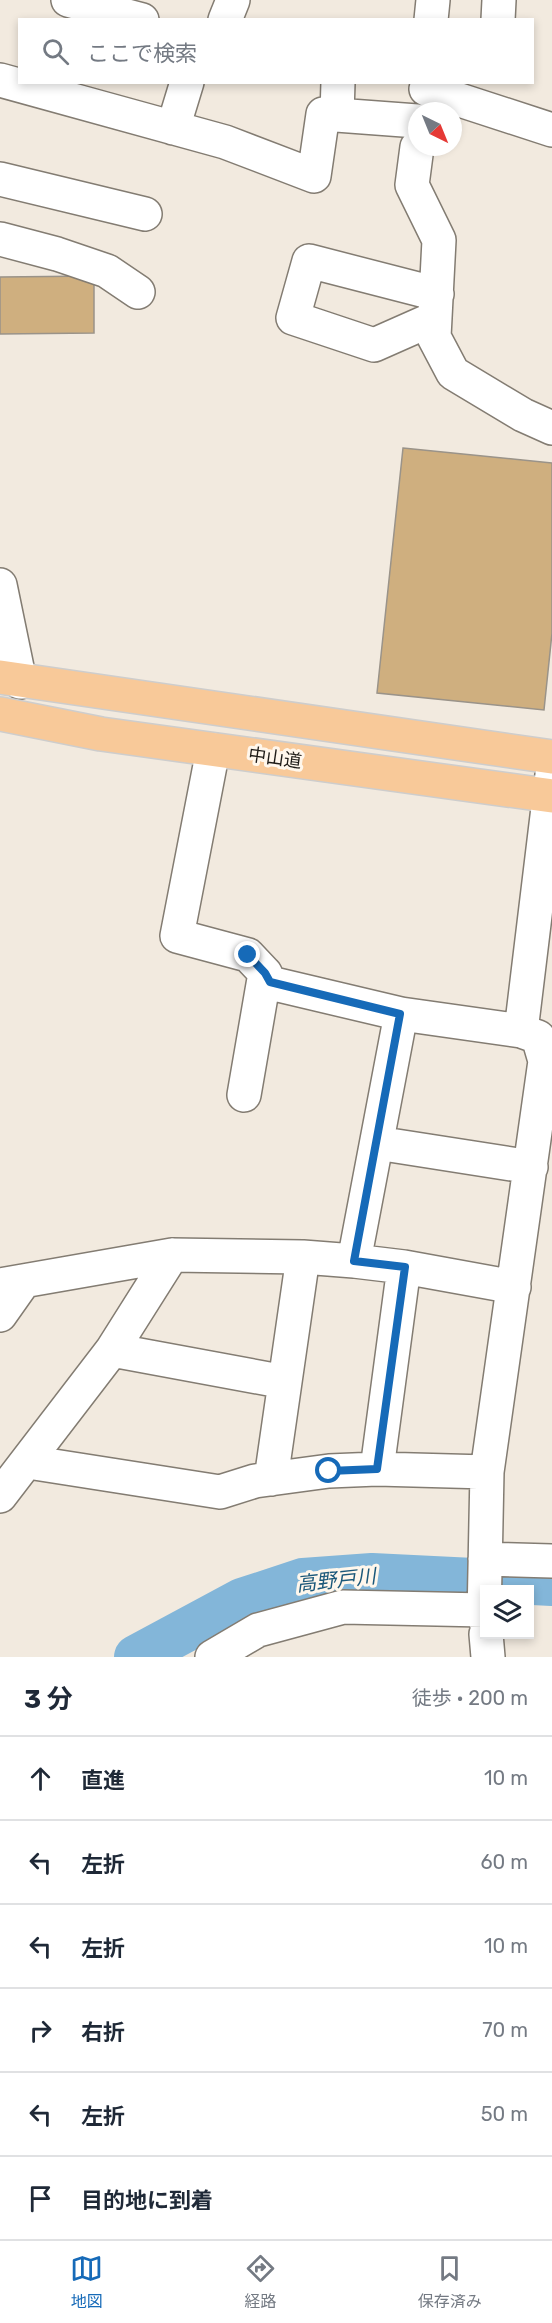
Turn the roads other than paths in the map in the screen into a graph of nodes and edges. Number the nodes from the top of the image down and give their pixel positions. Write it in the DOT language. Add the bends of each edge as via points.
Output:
graph roads {
  1 [pos="68,0"];
  2 [pos="151,0"];
  3 [pos="233,0"];
  4 [pos="433,0"];
  5 [pos="499,0"];
  6 [pos="136,18"];
  7 [pos="145,18"];
  8 [pos="226,18"];
  9 [pos="431,18"];
  10 [pos="498,18"];
  11 [pos="0,80"];
  12 [pos="186,84"];
  13 [pos="338,84"];
  14 [pos="425,94"];
  15 [pos="337,115"];
  16 [pos="408,120"];
  17 [pos="173,128"];
  18 [pos="552,130"];
  19 [pos="416,156"];
  20 [pos="0,179"];
  21 [pos="145,213"];
  22 [pos="0,240"];
  23 [pos="138,292"];
  24 [pos="552,428"];
  25 [pos="0,585"];
  26 [pos="10,680"];
  27 [pos="0,714"];
  28 [pos="213,750"];
  29 [pos="552,758"];
  30 [pos="551,789"];
  31 [pos="265,973"];
  32 [pos="400,1014"];
  33 [pos="537,1037"];
  34 [pos="244,1095"];
  35 [pos="377,1143"];
  36 [pos="531,1167"];
  37 [pos="172,1255"];
  38 [pos="303,1257"];
  39 [pos="354,1261"];
  40 [pos="405,1267"];
  41 [pos="12,1283"];
  42 [pos="514,1287"];
  43 [pos="0,1315"];
  44 [pos="112,1350"];
  45 [pos="285,1382"];
  46 [pos="28,1462"];
  47 [pos="377,1469"];
  48 [pos="487,1472"];
  49 [pos="271,1479"];
  50 [pos="0,1496"];
  51 [pos="485,1559"];
  52 [pos="552,1561"];
  53 [pos="484,1585"];
  54 [pos="480,1610"];
  55 [pos="486,1639"];
  56 [pos="212,1657"];
  57 [pos="488,1657"];
  1 -- 6 [label="street"];
  2 -- 7 [label="street"];
  3 -- 8 [label="street"];
  4 -- 9 [label="street"];
  5 -- 10 [label="street"];
  11 -- 17 [label="street"];
  12 -- 17 [label="street"];
  13 -- 15 [label="street"];
  14 -- 18 [label="street"];
  15 -- 16 [label="street"];
  15 -- 17 [label="street" via="323,114 314,176 225,142"];
  19 -- 24 [label="street" via="412,185 439,240 434,337 453,373"];
  20 -- 21 [label="street"];
  22 -- 23 [label="street" via="107,271"];
  25 -- 26 [label="street"];
  26 -- 29 [label="highway"];
  27 -- 28 [label="highway, 中山道"];
  28 -- 30 [label="highway, 中山道"];
  28 -- 31 [label="street" via="177,936 248,955"];
  30 -- 33 [label="street"];
  31 -- 32 [label="street" via="270,982"];
  31 -- 34 [label="street"];
  32 -- 33 [label="street"];
  32 -- 35 [label="street"];
  33 -- 36 [label="street" via="545,1061"];
  35 -- 36 [label="street"];
  35 -- 39 [label="street"];
  36 -- 42 [label="street"];
  37 -- 38 [label="street"];
  37 -- 41 [label="street"];
  37 -- 44 [label="street"];
  38 -- 39 [label="street"];
  38 -- 45 [label="street"];
  39 -- 40 [label="street"];
  40 -- 42 [label="street"];
  40 -- 47 [label="street"];
  41 -- 43 [label="street"];
  42 -- 48 [label="street"];
  44 -- 45 [label="street"];
  44 -- 46 [label="street"];
  45 -- 49 [label="street"];
  46 -- 49 [label="street" via="220,1492"];
  46 -- 50 [label="street"];
  47 -- 48 [label="street"];
  47 -- 49 [label="street"];
  48 -- 51 [label="street"];
  51 -- 52 [label="street"];
  51 -- 53 [label="street"];
  54 -- 56 [label="street" via="343,1607 258,1630"];
  55 -- 57 [label="street"];
}
